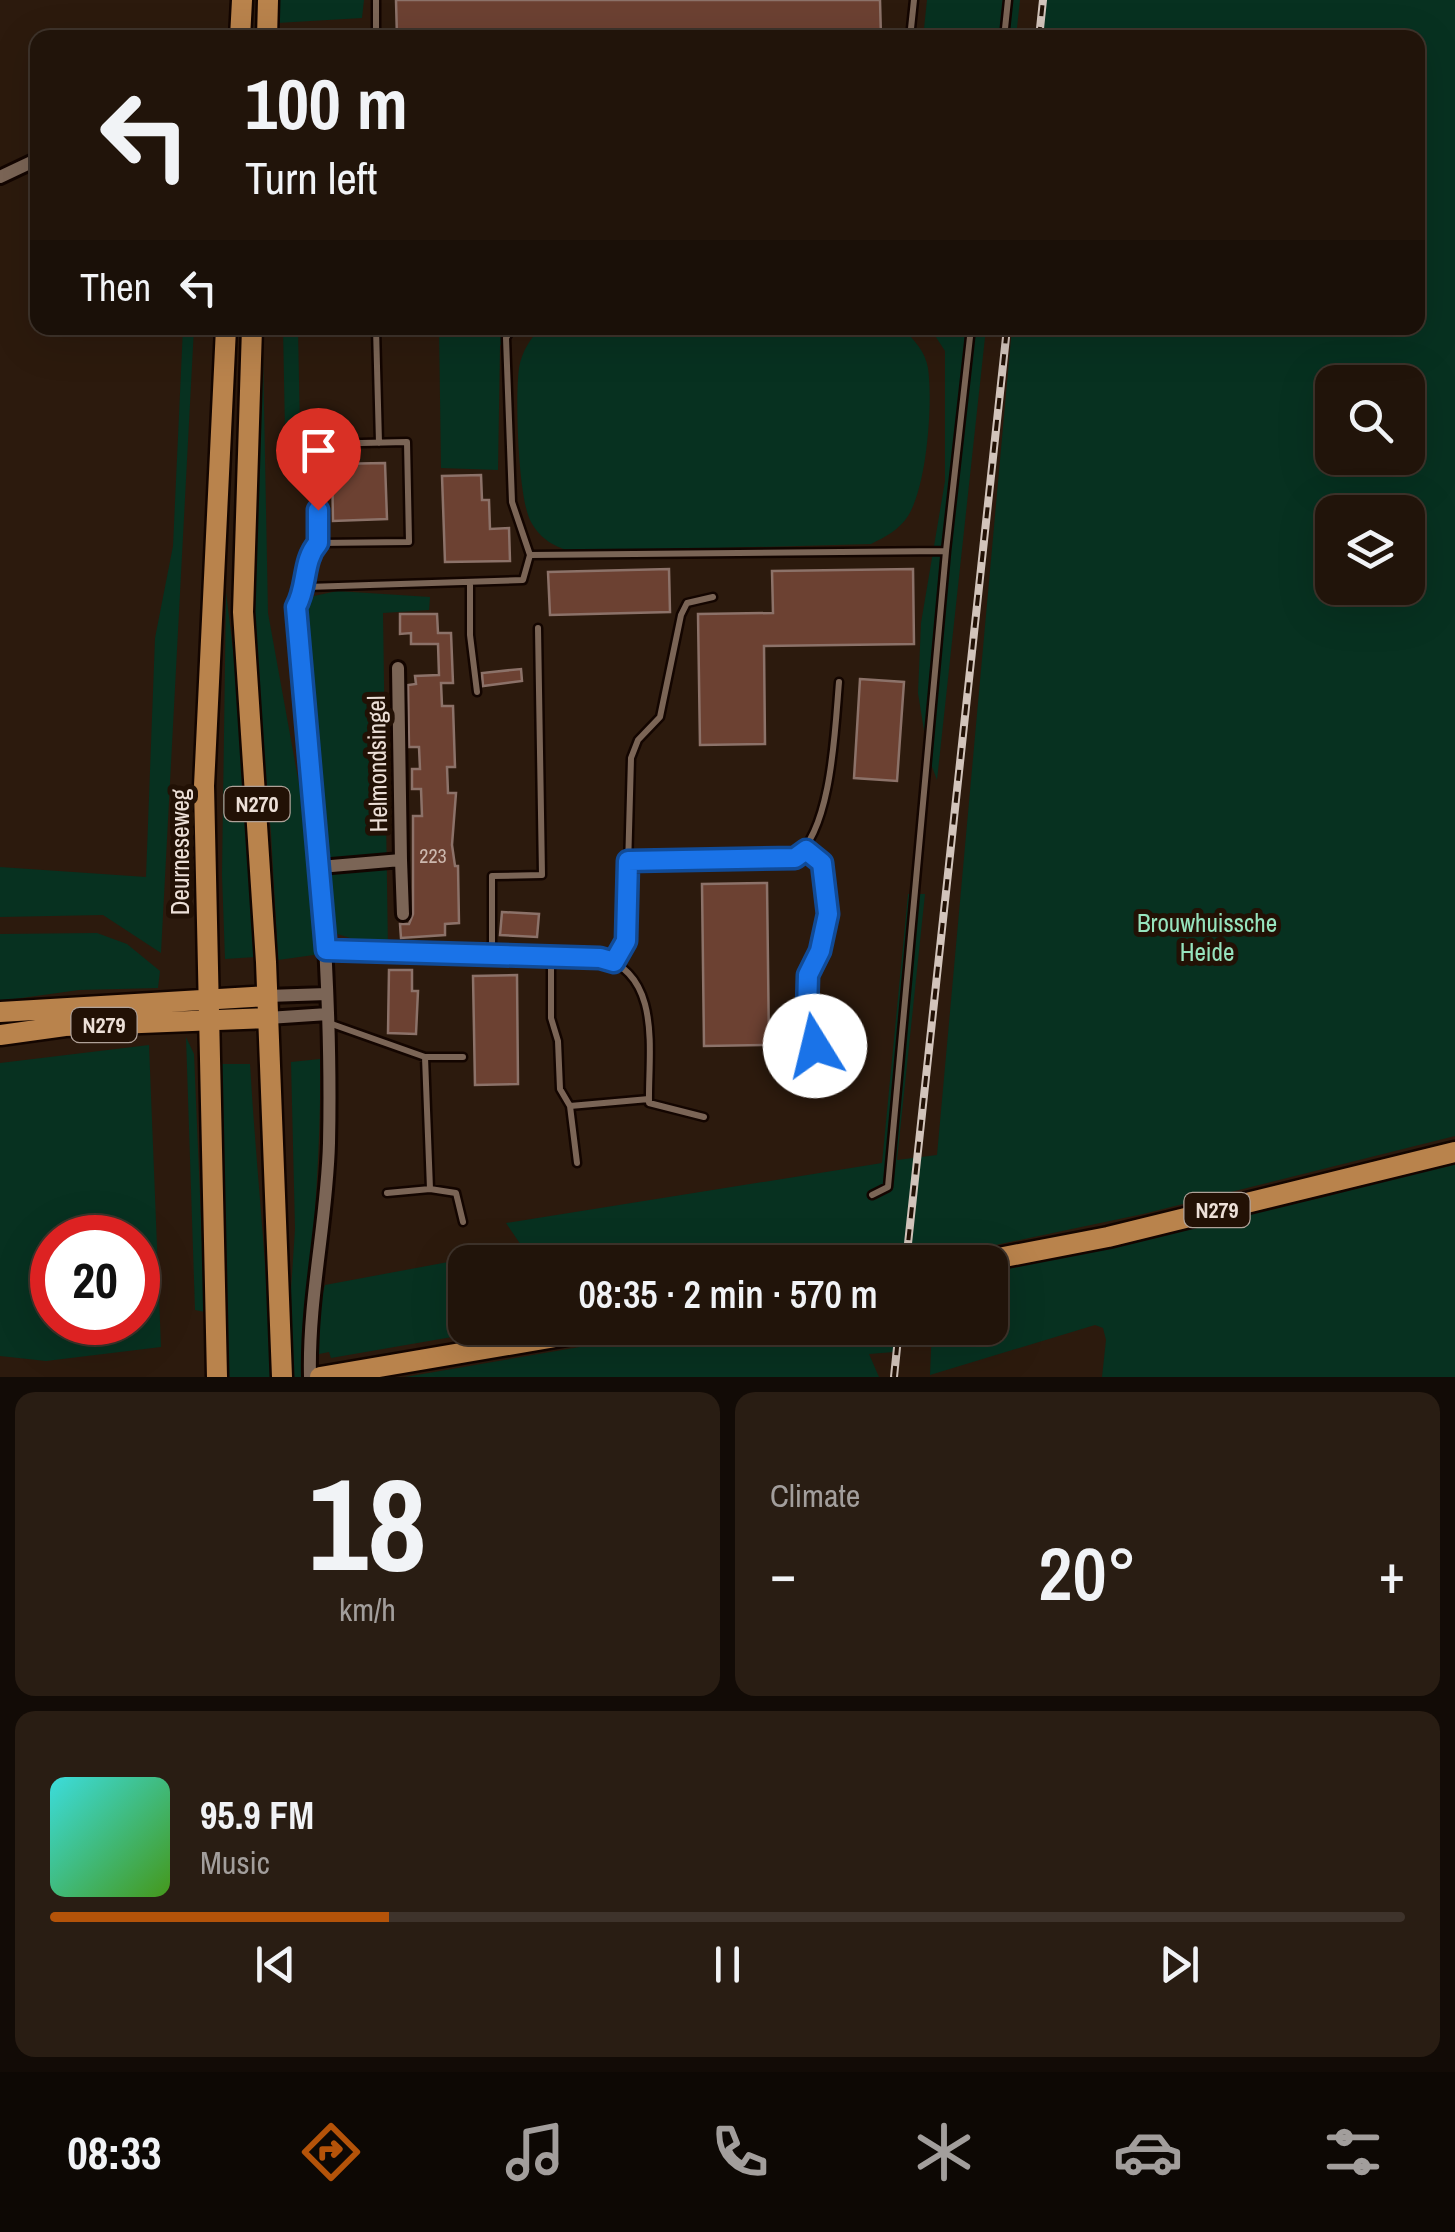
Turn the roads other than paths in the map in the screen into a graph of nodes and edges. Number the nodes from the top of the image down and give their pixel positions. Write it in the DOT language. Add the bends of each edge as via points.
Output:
graph roads {
  1 [pos="242,0"];
  2 [pos="268,0"];
  3 [pos="376,0"];
  4 [pos="914,0"];
  5 [pos="1008,0"];
  6 [pos="240,30"];
  7 [pos="267,30"];
  8 [pos="376,30"];
  9 [pos="911,30"];
  10 [pos="1005,30"];
  11 [pos="30,163"];
  12 [pos="0,178"];
  13 [pos="226,335"];
  14 [pos="252,335"];
  15 [pos="376,335"];
  16 [pos="508,335"];
  17 [pos="970,335"];
  18 [pos="379,443"];
  19 [pos="318,543"];
  20 [pos="946,551"];
  21 [pos="530,555"];
  22 [pos="470,582"];
  23 [pos="307,587"];
  24 [pos="713,597"];
  25 [pos="538,628"];
  26 [pos="398,668"];
  27 [pos="839,682"];
  28 [pos="476,692"];
  29 [pos="806,850"];
  30 [pos="401,860"];
  31 [pos="628,861"];
  32 [pos="320,867"];
  33 [pos="402,914"];
  34 [pos="326,950"];
  35 [pos="492,954"];
  36 [pos="551,956"];
  37 [pos="614,962"];
  38 [pos="328,994"];
  39 [pos="268,996"];
  40 [pos="207,998"];
  41 [pos="0,1012"];
  42 [pos="268,1018"];
  43 [pos="328,1019"];
  44 [pos="208,1022"];
  45 [pos="0,1035"];
  46 [pos="425,1057"];
  47 [pos="463,1057"];
  48 [pos="817,1076"];
  49 [pos="648,1100"];
  50 [pos="570,1106"];
  51 [pos="704,1117"];
  52 [pos="1455,1152"];
  53 [pos="576,1163"];
  54 [pos="430,1188"];
  55 [pos="387,1193"];
  56 [pos="872,1195"];
  57 [pos="463,1222"];
  58 [pos="1008,1256"];
  59 [pos="508,1345"];
  60 [pos="327,1376"];
  61 [pos="217,1377"];
  62 [pos="282,1377"];
  63 [pos="310,1377"];
  1 -- 6 [label="main road"];
  2 -- 7 [label="main road"];
  3 -- 8 [label="lane"];
  4 -- 9 [label="lane"];
  5 -- 10 [label="lane"];
  11 -- 12 [label="street"];
  13 -- 40 [label="main road, Deurneseweg / N270" via="204,786"];
  14 -- 39 [label="main road, N270" via="243,612"];
  15 -- 18 [label="lane"];
  16 -- 21 [label="lane" via="512,502"];
  17 -- 20 [label="lane"];
  18 -- 19 [label="lane" via="316,444"];
  18 -- 19 [label="lane" via="407,442 409,542"];
  19 -- 23 [label="lane" via="310,553"];
  20 -- 21 [label="lane"];
  20 -- 56 [label="lane" via="888,1187"];
  21 -- 22 [label="lane" via="523,580"];
  22 -- 23 [label="lane"];
  22 -- 28 [label="lane"];
  23 -- 32 [label="street" via="296,607"];
  24 -- 31 [label="lane" via="687,603 660,717 631,758"];
  25 -- 35 [label="lane" via="542,875 492,876"];
  26 -- 30 [label="street, Helmondsingel"];
  27 -- 29 [label="lane" via="833,748"];
  29 -- 31 [label="lane" via="795,858"];
  29 -- 48 [label="lane" via="822,863 828,914 808,975"];
  30 -- 32 [label="street, Helmondsingel"];
  30 -- 33 [label="street, Helmondsingel"];
  31 -- 37 [label="lane" via="626,941"];
  32 -- 34 [label="street"];
  34 -- 35 [label="lane"];
  34 -- 38 [label="street"];
  35 -- 36 [label="lane"];
  36 -- 37 [label="lane"];
  36 -- 50 [label="lane" via="551,1018 560,1089"];
  37 -- 49 [label="lane" via="646,1002"];
  38 -- 39 [label="street"];
  38 -- 43 [label="street"];
  39 -- 40 [label="main road"];
  39 -- 42 [label="main road, N270"];
  40 -- 41 [label="main road, N279"];
  40 -- 44 [label="main road, Deurneseweg / N270"];
  42 -- 43 [label="street"];
  42 -- 44 [label="main road"];
  42 -- 62 [label="main road, N270"];
  43 -- 46 [label="lane"];
  43 -- 63 [label="street" via="329,1145"];
  44 -- 45 [label="main road, N279"];
  44 -- 61 [label="main road, Deurneseweg / N270"];
  46 -- 47 [label="lane"];
  46 -- 54 [label="lane"];
  49 -- 50 [label="lane"];
  49 -- 51 [label="lane"];
  50 -- 53 [label="lane"];
  52 -- 58 [label="main road, N279"];
  54 -- 55 [label="lane"];
  54 -- 57 [label="lane" via="456,1193"];
  59 -- 60 [label="main road"];
}
